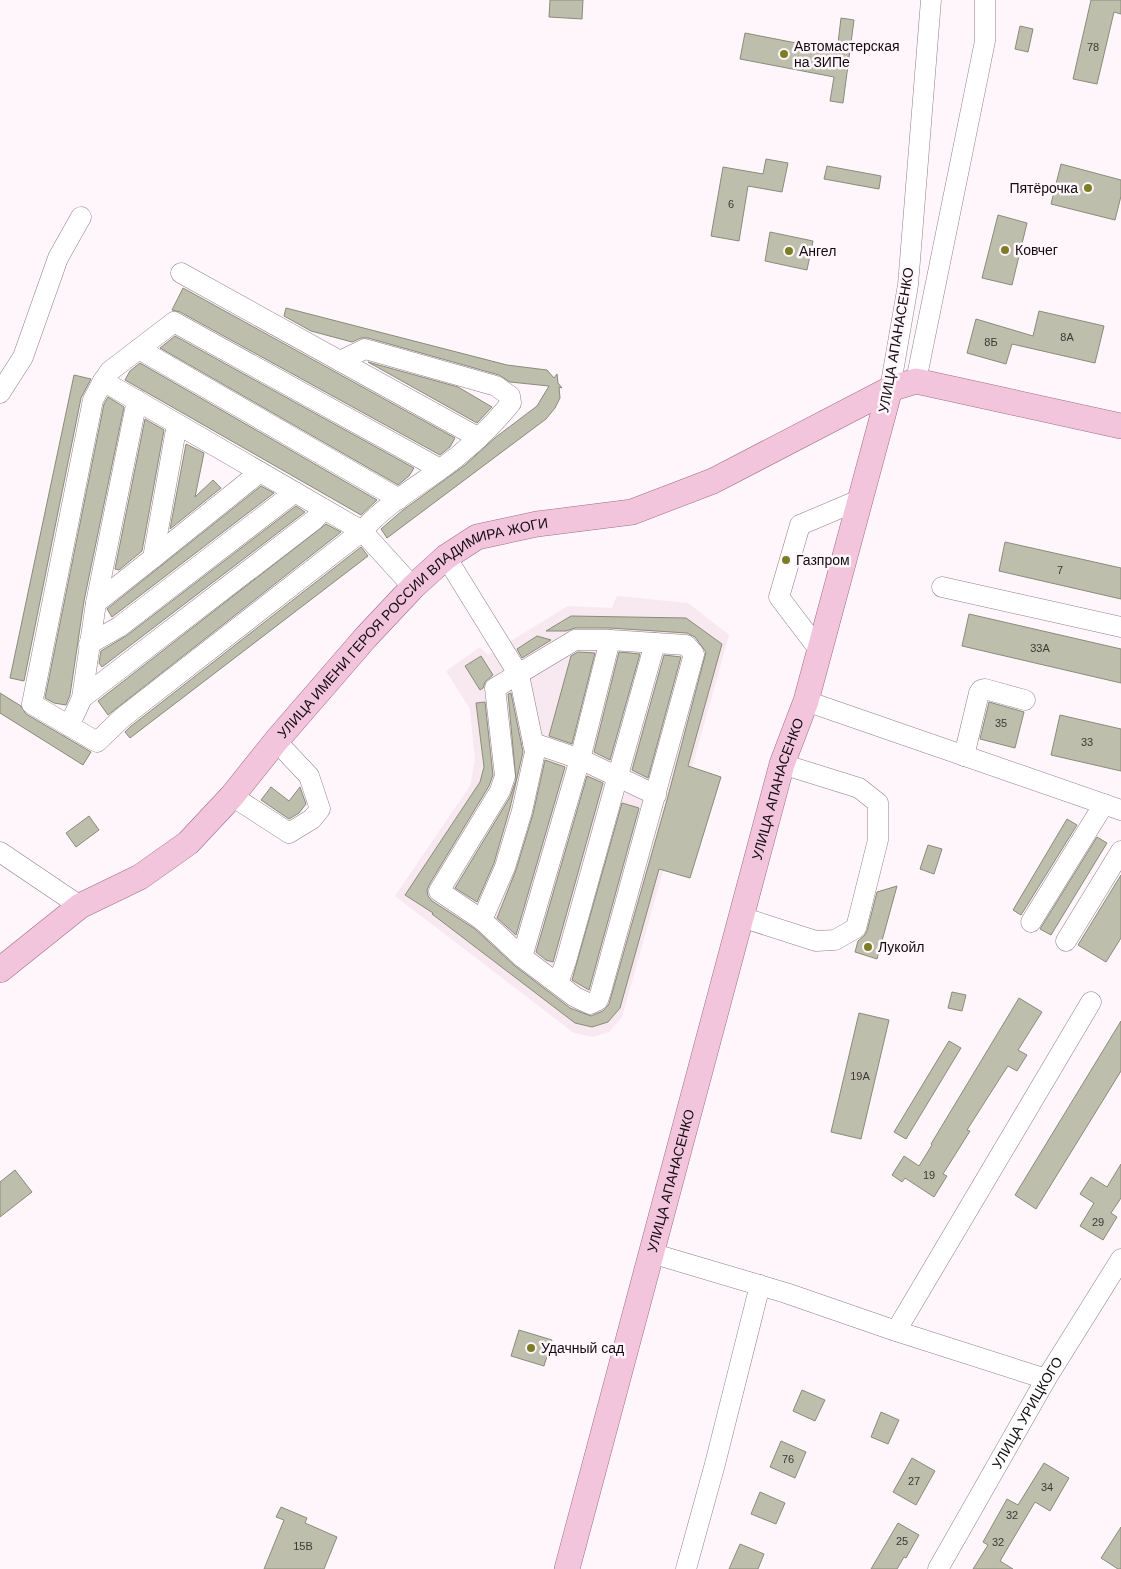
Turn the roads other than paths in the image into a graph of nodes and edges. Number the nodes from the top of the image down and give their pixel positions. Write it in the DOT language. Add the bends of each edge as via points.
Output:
graph roads {
  1 [pos="931,0"];
  2 [pos="985,0"];
  3 [pos="81,217"];
  4 [pos="181,273"];
  5 [pos="138,348"];
  6 [pos="340,361"];
  7 [pos="102,381"];
  8 [pos="916,381"];
  9 [pos="890,389"];
  10 [pos="0,393"];
  11 [pos="137,400"];
  12 [pos="177,424"];
  13 [pos="1121,424"];
  14 [pos="479,438"];
  15 [pos="440,469"];
  16 [pos="260,472"];
  17 [pos="295,492"];
  18 [pos="399,498"];
  19 [pos="859,500"];
  20 [pos="324,509"];
  21 [pos="362,531"];
  22 [pos="446,557"];
  23 [pos="153,558"];
  24 [pos="413,587"];
  25 [pos="942,587"];
  26 [pos="96,603"];
  27 [pos="1121,628"];
  28 [pos="610,640"];
  29 [pos="655,642"];
  30 [pos="89,644"];
  31 [pos="820,651"];
  32 [pos="519,675"];
  33 [pos="82,698"];
  34 [pos="1025,700"];
  35 [pos="806,701"];
  36 [pos="69,726"];
  37 [pos="276,741"];
  38 [pos="533,743"];
  39 [pos="964,756"];
  40 [pos="580,759"];
  41 [pos="782,764"];
  42 [pos="618,778"];
  43 [pos="656,795"];
  44 [pos="232,796"];
  45 [pos="1112,807"];
  46 [pos="1121,851"];
  47 [pos="0,852"];
  48 [pos="80,906"];
  49 [pos="742,917"];
  50 [pos="482,920"];
  51 [pos="1031,922"];
  52 [pos="1066,941"];
  53 [pos="522,957"];
  54 [pos="0,970"];
  55 [pos="558,982"];
  56 [pos="1091,1002"];
  57 [pos="652,1253"];
  58 [pos="1121,1259"];
  59 [pos="760,1285"];
  60 [pos="896,1331"];
  61 [pos="1046,1378"];
  62 [pos="567,1569"];
  63 [pos="686,1569"];
  64 [pos="938,1569"];
  1 -- 9 [label="street, УЛИЦА АПАНАСЕНКО" via="908,285"];
  2 -- 8 [label="street" via="985,41"];
  3 -- 10 [label="street" via="58,258 23,357"];
  4 -- 6 [label="street"];
  5 -- 7 [label="street"];
  5 -- 15 [label="street" via="174,322"];
  5 -- 18 [label="street"];
  6 -- 14 [label="street"];
  6 -- 14 [label="street" via="365,349 496,386 510,396 511,403"];
  7 -- 11 [label="street"];
  7 -- 36 [label="street" via="93,400 32,704"];
  8 -- 9 [label="main road, УЛИЦА ИМЕНИ ГЕРОЯ РОССИИ ВЛАДИМИРА ЖОГИ"];
  8 -- 13 [label="main road"];
  9 -- 19 [label="main road, УЛИЦА АПАНАСЕНКО"];
  9 -- 22 [label="main road, УЛИЦА ИМЕНИ ГЕРОЯ РОССИИ ВЛАДИМИРА ЖОГИ" via="713,481 632,512 537,524 477,537"];
  11 -- 12 [label="street"];
  11 -- 26 [label="street"];
  12 -- 16 [label="street"];
  12 -- 23 [label="street"];
  14 -- 15 [label="street"];
  15 -- 18 [label="street"];
  16 -- 17 [label="street"];
  16 -- 23 [label="street"];
  17 -- 20 [label="street"];
  17 -- 30 [label="street" via="119,627"];
  18 -- 21 [label="street" via="376,515"];
  19 -- 31 [label="main road, УЛИЦА АПАНАСЕНКО"];
  19 -- 31 [label="street" via="800,525 779,596"];
  20 -- 21 [label="street"];
  20 -- 33 [label="street" via="314,520"];
  21 -- 24 [label="street"];
  21 -- 36 [label="street" via="122,718 97,742"];
  22 -- 24 [label="main road, УЛИЦА ИМЕНИ ГЕРОЯ РОССИИ ВЛАДИМИРА ЖОГИ"];
  22 -- 32 [label="street"];
  23 -- 26 [label="street"];
  24 -- 37 [label="main road, УЛИЦА ИМЕНИ ГЕРОЯ РОССИИ ВЛАДИМИРА ЖОГИ"];
  25 -- 27 [label="street"];
  26 -- 30 [label="street"];
  28 -- 29 [label="street"];
  28 -- 32 [label="street" via="574,640"];
  28 -- 40 [label="street"];
  29 -- 42 [label="street"];
  29 -- 43 [label="street" via="686,646 694,654"];
  30 -- 33 [label="street"];
  31 -- 35 [label="main road, УЛИЦА АПАНАСЕНКО"];
  32 -- 38 [label="street"];
  32 -- 50 [label="street" via="495,688 505,776 500,791 439,891"];
  33 -- 36 [label="street"];
  34 -- 39 [label="street" via="981,690"];
  35 -- 39 [label="street"];
  35 -- 41 [label="main road, УЛИЦА АПАНАСЕНКО"];
  37 -- 44 [label="main road, УЛИЦА ИМЕНИ ГЕРОЯ РОССИИ ВЛАДИМИРА ЖОГИ"];
  37 -- 44 [label="street" via="309,776 320,809 312,819 290,833"];
  38 -- 40 [label="street"];
  38 -- 50 [label="street" via="535,752 522,811 505,867"];
  39 -- 45 [label="street"];
  40 -- 42 [label="street"];
  40 -- 53 [label="street"];
  41 -- 49 [label="main road, УЛИЦА АПАНАСЕНКО"];
  41 -- 49 [label="street" via="859,788 878,803 878,840 856,928 835,940 816,941"];
  42 -- 43 [label="street"];
  42 -- 55 [label="street"];
  43 -- 55 [label="street" via="598,1000 590,1004 575,997"];
  44 -- 48 [label="main road, УЛИЦА ИМЕНИ ГЕРОЯ РОССИИ ВЛАДИМИРА ЖОГИ" via="188,843 140,877"];
  45 -- 51 [label="street"];
  46 -- 52 [label="street"];
  47 -- 48 [label="street"];
  48 -- 54 [label="main road, УЛИЦА ИМЕНИ ГЕРОЯ РОССИИ ВЛАДИМИРА ЖОГИ"];
  49 -- 57 [label="main road, УЛИЦА АПАНАСЕНКО"];
  50 -- 53 [label="street"];
  53 -- 55 [label="street"];
  56 -- 60 [label="street"];
  57 -- 59 [label="street"];
  57 -- 62 [label="main road, УЛИЦА АПАНАСЕНКО"];
  58 -- 61 [label="street, УЛИЦА УРИЦКОГО"];
  59 -- 60 [label="street"];
  59 -- 63 [label="street"];
  60 -- 61 [label="street"];
  61 -- 64 [label="street, УЛИЦА УРИЦКОГО"];
}
